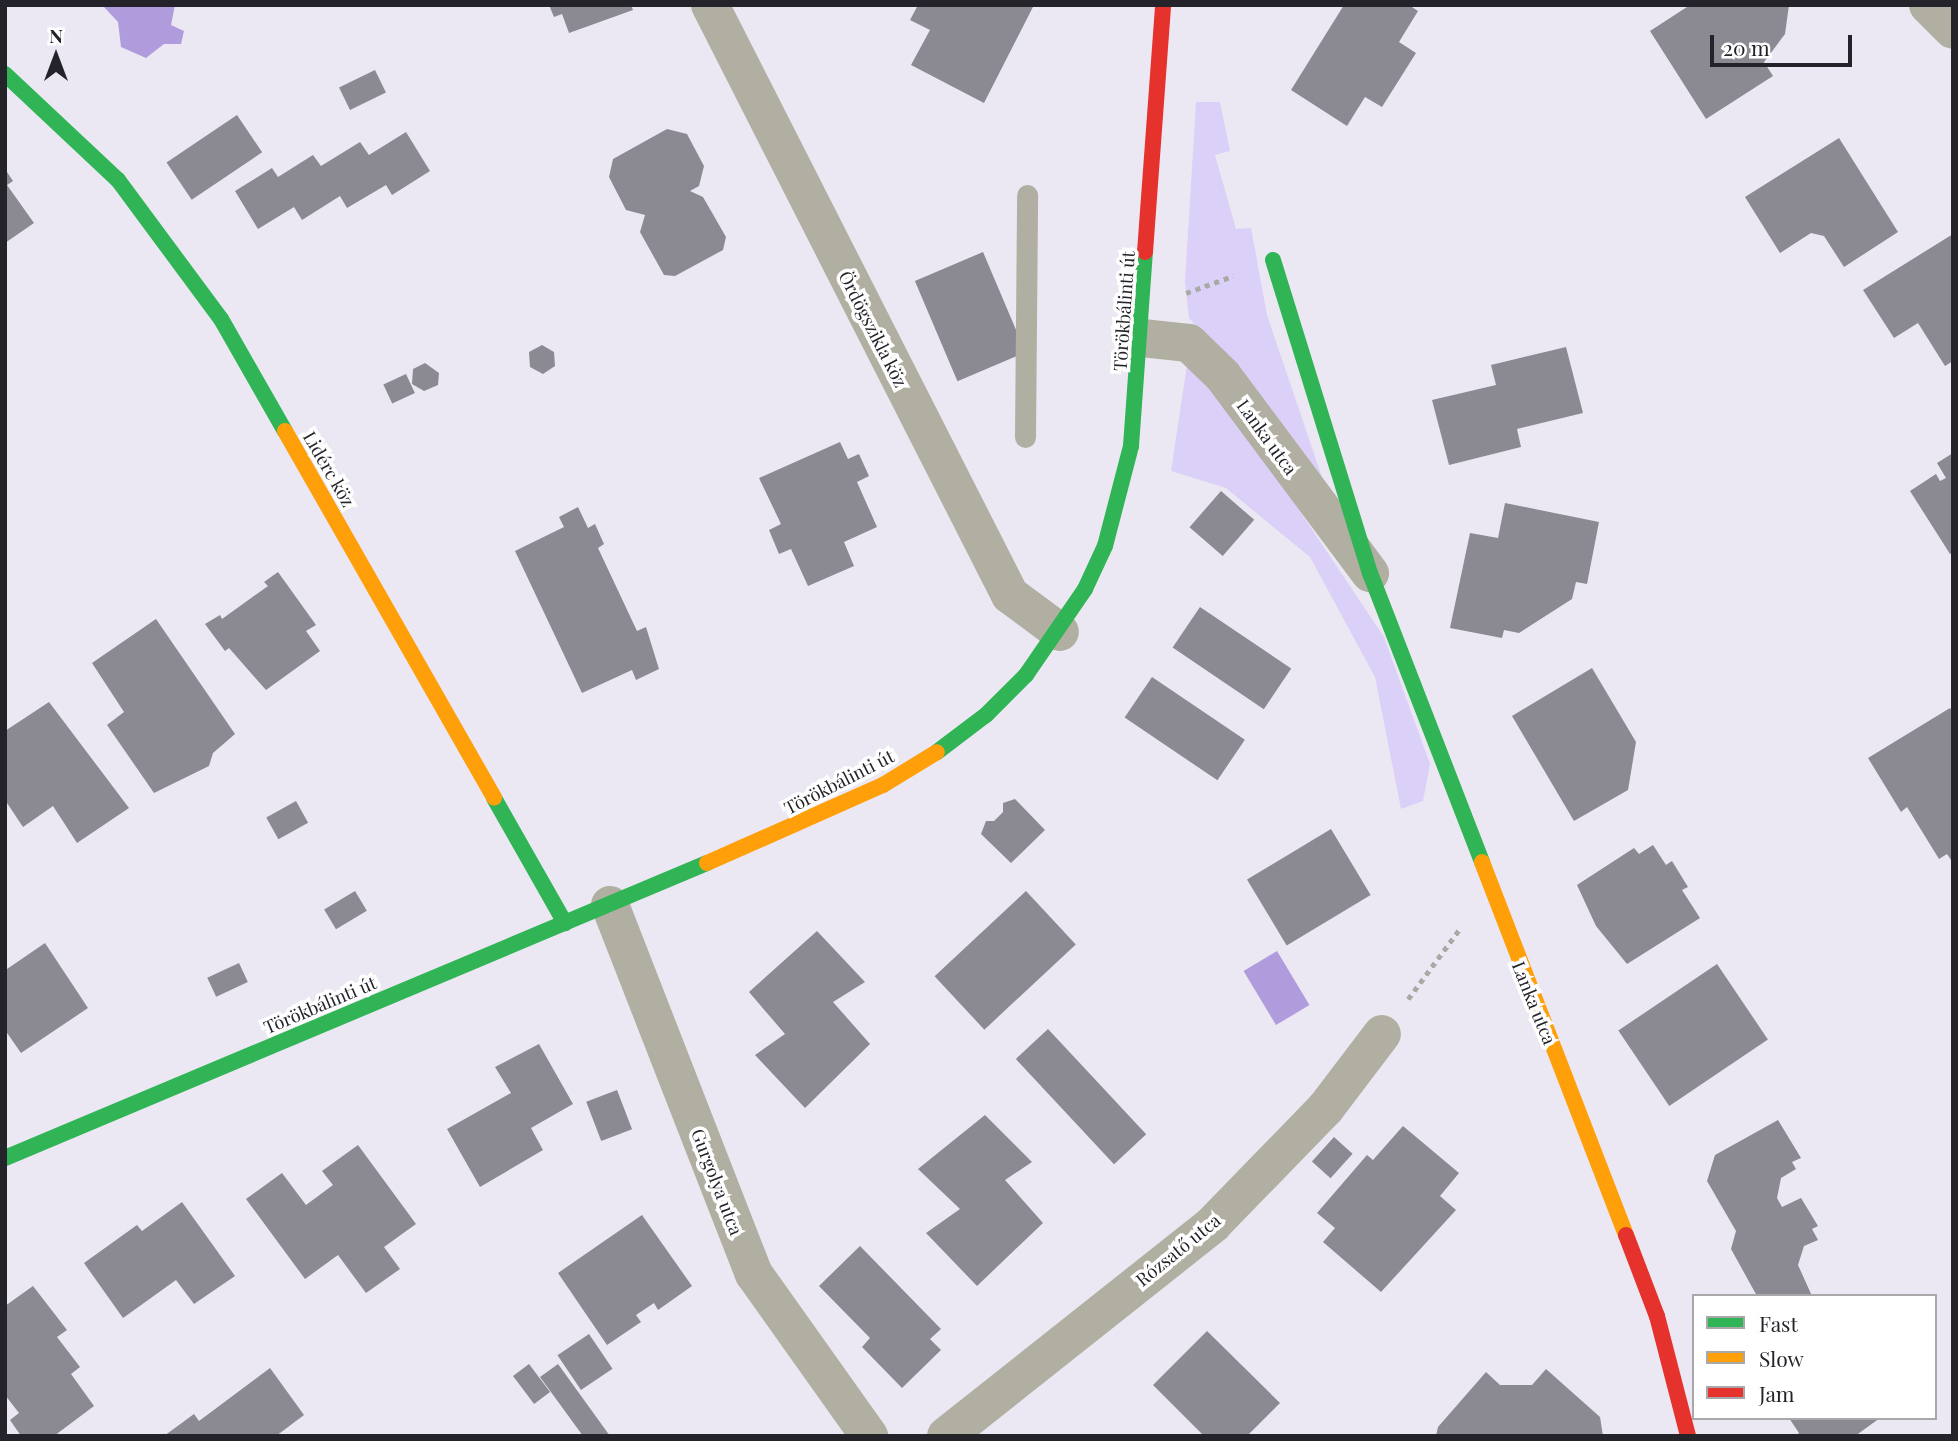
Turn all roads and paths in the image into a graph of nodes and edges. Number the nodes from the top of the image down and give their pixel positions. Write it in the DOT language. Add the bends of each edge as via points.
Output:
graph roads {
  1 [pos="710,5"];
  2 [pos="1163,5"];
  3 [pos="1928,5"];
  4 [pos="1953,30"];
  5 [pos="5,74"];
  6 [pos="1027,195"];
  7 [pos="1273,260"];
  8 [pos="1176,294"];
  9 [pos="1142,338"];
  10 [pos="1025,437"];
  11 [pos="1370,573"];
  12 [pos="1060,632"];
  13 [pos="1489,890"];
  14 [pos="610,905"];
  15 [pos="565,923"];
  16 [pos="1382,1034"];
  17 [pos="5,1158"];
  18 [pos="869,1436"];
  19 [pos="946,1436"];
  20 [pos="1688,1436"];
  1 -- 12 [label="street, Ördögszikla köz" via="1006,586 1026,611"];
  2 -- 9 [label="street, Törökbálinti út"];
  3 -- 4 [label="street"];
  5 -- 15 [label="street, Lidérc köz" via="118,180 221,319"];
  6 -- 10 [label="lane"];
  7 -- 8 [label="path"];
  7 -- 11 [label="street, Lanka utca"];
  9 -- 11 [label="street, Lanka utca" via="1189,343 1223,376"];
  9 -- 12 [label="street, Törökbálinti út" via="1121,496 1095,568"];
  11 -- 13 [label="street, Lanka utca"];
  12 -- 14 [label="street, Törökbálinti út" via="986,715 883,785"];
  13 -- 16 [label="path"];
  13 -- 20 [label="street, Lanka utca" via="1657,1316"];
  14 -- 15 [label="street, Törökbálinti út"];
  14 -- 18 [label="street, Gurgolya utca" via="754,1274"];
  15 -- 17 [label="street, Törökbálinti út"];
  16 -- 19 [label="street, Rózsatő utca" via="1325,1109 1213,1224"];
}
